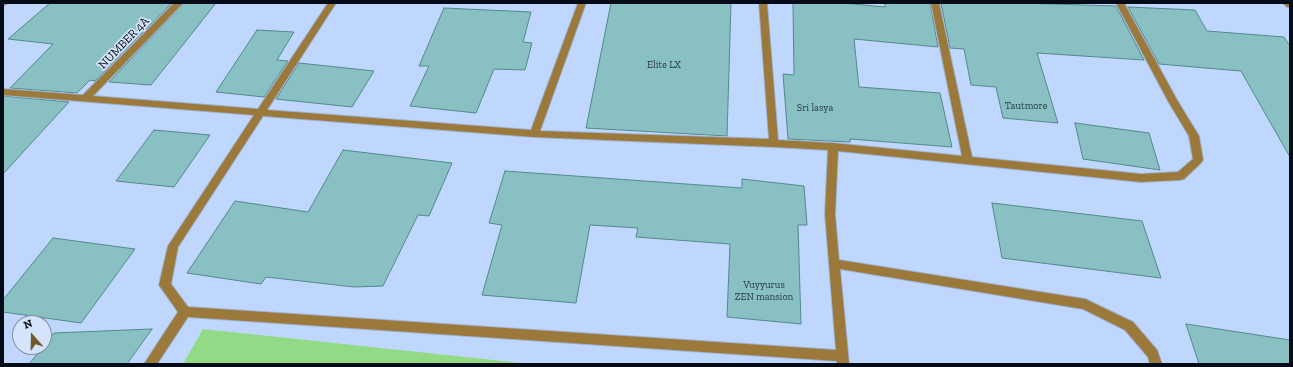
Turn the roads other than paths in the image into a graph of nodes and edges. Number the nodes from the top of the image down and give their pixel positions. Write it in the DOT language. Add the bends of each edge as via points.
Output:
graph roads {
  1 [pos="179,3"];
  2 [pos="332,3"];
  3 [pos="582,3"];
  4 [pos="763,3"];
  5 [pos="935,3"];
  6 [pos="1120,3"];
  7 [pos="1287,3"];
  8 [pos="1290,5"];
  9 [pos="3,92"];
  10 [pos="85,99"];
  11 [pos="261,113"];
  12 [pos="534,134"];
  13 [pos="774,143"];
  14 [pos="833,148"];
  15 [pos="968,161"];
  16 [pos="835,264"];
  17 [pos="185,312"];
  18 [pos="843,360"];
  19 [pos="150,364"];
  20 [pos="1156,364"];
  1 -- 10 [label="street, NUMBER 4A"];
  2 -- 11 [label="street"];
  3 -- 12 [label="street"];
  4 -- 13 [label="street"];
  5 -- 15 [label="street"];
  6 -- 15 [label="street" via="1194,136 1198,160 1180,176 1141,178"];
  7 -- 8 [label="street"];
  9 -- 10 [label="street"];
  10 -- 11 [label="street"];
  11 -- 12 [label="street"];
  11 -- 17 [label="street" via="173,246 164,285"];
  12 -- 13 [label="street"];
  13 -- 14 [label="street"];
  14 -- 15 [label="street"];
  14 -- 16 [label="street" via="830,214"];
  16 -- 18 [label="street"];
  16 -- 20 [label="street" via="1085,304 1129,326 1154,354"];
  17 -- 18 [label="street"];
  17 -- 19 [label="street"];
}
